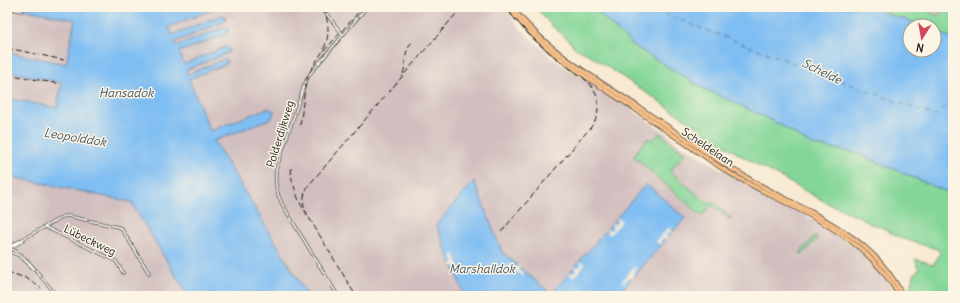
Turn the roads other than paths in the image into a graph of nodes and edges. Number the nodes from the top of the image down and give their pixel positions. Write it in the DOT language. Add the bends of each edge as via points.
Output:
graph roads {
  1 [pos="321,7"];
  2 [pos="367,7"];
  3 [pos="508,7"];
  4 [pos="512,7"];
  5 [pos="921,7"];
  6 [pos="7,8"];
  7 [pos="926,9"];
  8 [pos="22,11"];
  9 [pos="343,35"];
  10 [pos="582,72"];
  11 [pos="45,227"];
  12 [pos="18,243"];
  13 [pos="14,246"];
  14 [pos="10,248"];
  15 [pos="7,250"];
  16 [pos="13,250"];
  17 [pos="17,253"];
  18 [pos="123,273"];
  19 [pos="148,273"];
  20 [pos="891,279"];
  21 [pos="58,296"];
  22 [pos="338,296"];
  23 [pos="899,296"];
  24 [pos="903,296"];
  1 -- 9 [label="street"];
  2 -- 9 [label="street, Polderdijkweg"];
  3 -- 10 [label="main road, Scheldelaan" via="525,28 548,49"];
  4 -- 10 [label="main road, Scheldelaan" via="536,34"];
  5 -- 7 [label="street"];
  6 -- 8 [label="street"];
  9 -- 22 [label="street, Polderdijkweg" via="308,77 291,119 276,170 275,183 282,204"];
  10 -- 20 [label="main road, Scheldelaan" via="761,188 838,232 867,254"];
  11 -- 12 [label="street"];
  11 -- 18 [label="street, Lübeckweg" via="116,261"];
  11 -- 19 [label="street, Lübeckweg" via="64,216 118,226"];
  12 -- 13 [label="street"];
  12 -- 15 [label="street"];
  12 -- 17 [label="street"];
  13 -- 14 [label="street"];
  13 -- 16 [label="street"];
  14 -- 15 [label="street"];
  14 -- 16 [label="street"];
  15 -- 17 [label="street"];
  16 -- 17 [label="street"];
  17 -- 21 [label="street" via="28,261"];
  20 -- 23 [label="main road, Scheldelaan"];
  20 -- 24 [label="main road, Scheldelaan"];
}
